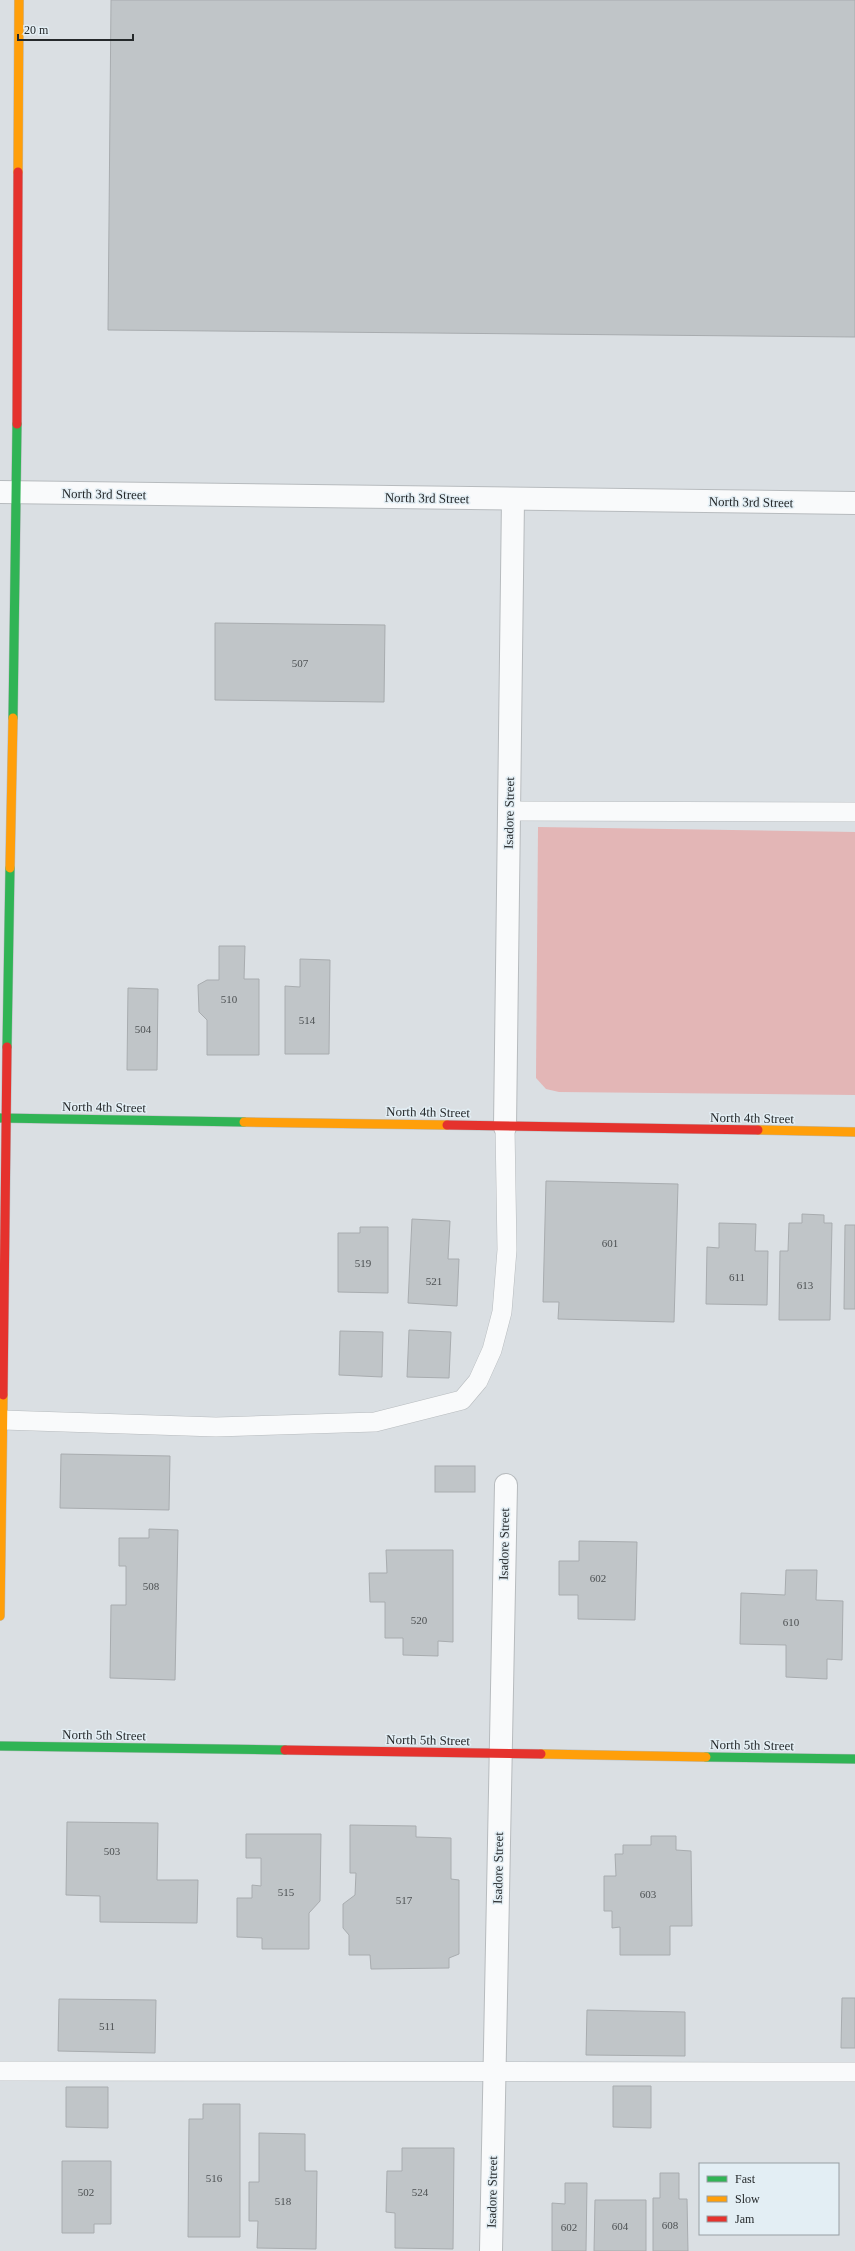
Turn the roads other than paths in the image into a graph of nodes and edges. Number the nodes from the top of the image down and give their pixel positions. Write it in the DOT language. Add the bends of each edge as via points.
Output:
graph roads {
  1 [pos="19,0"];
  2 [pos="8,492"];
  3 [pos="513,499"];
  4 [pos="855,503"];
  5 [pos="6,805"];
  6 [pos="509,811"];
  7 [pos="855,812"];
  8 [pos="3,1118"];
  9 [pos="505,1127"];
  10 [pos="855,1132"];
  11 [pos="3,1420"];
  12 [pos="506,1485"];
  13 [pos="0,1616"];
  14 [pos="0,1746"];
  15 [pos="500,1754"];
  16 [pos="855,1759"];
  17 [pos="0,2070"];
  18 [pos="494,2071"];
  19 [pos="855,2072"];
  20 [pos="491,2251"];
  1 -- 2 [label="street"];
  2 -- 3 [label="street, North 3rd Street"];
  2 -- 5 [label="street"];
  3 -- 4 [label="street, North 3rd Street"];
  3 -- 6 [label="street, Isadore Street"];
  5 -- 8 [label="street"];
  6 -- 7 [label="lane"];
  6 -- 9 [label="street, Isadore Street"];
  8 -- 9 [label="street, North 4th Street"];
  8 -- 11 [label="street"];
  9 -- 10 [label="street, North 4th Street"];
  9 -- 11 [label="lane" via="507,1250 502,1312 492,1350 478,1381 462,1400 375,1422 216,1426"];
  11 -- 13 [label="street"];
  12 -- 15 [label="street, Isadore Street"];
  14 -- 15 [label="street, North 5th Street"];
  15 -- 16 [label="street, North 5th Street"];
  15 -- 18 [label="street, Isadore Street"];
  17 -- 18 [label="lane"];
  18 -- 19 [label="lane"];
  18 -- 20 [label="street, Isadore Street"];
}
